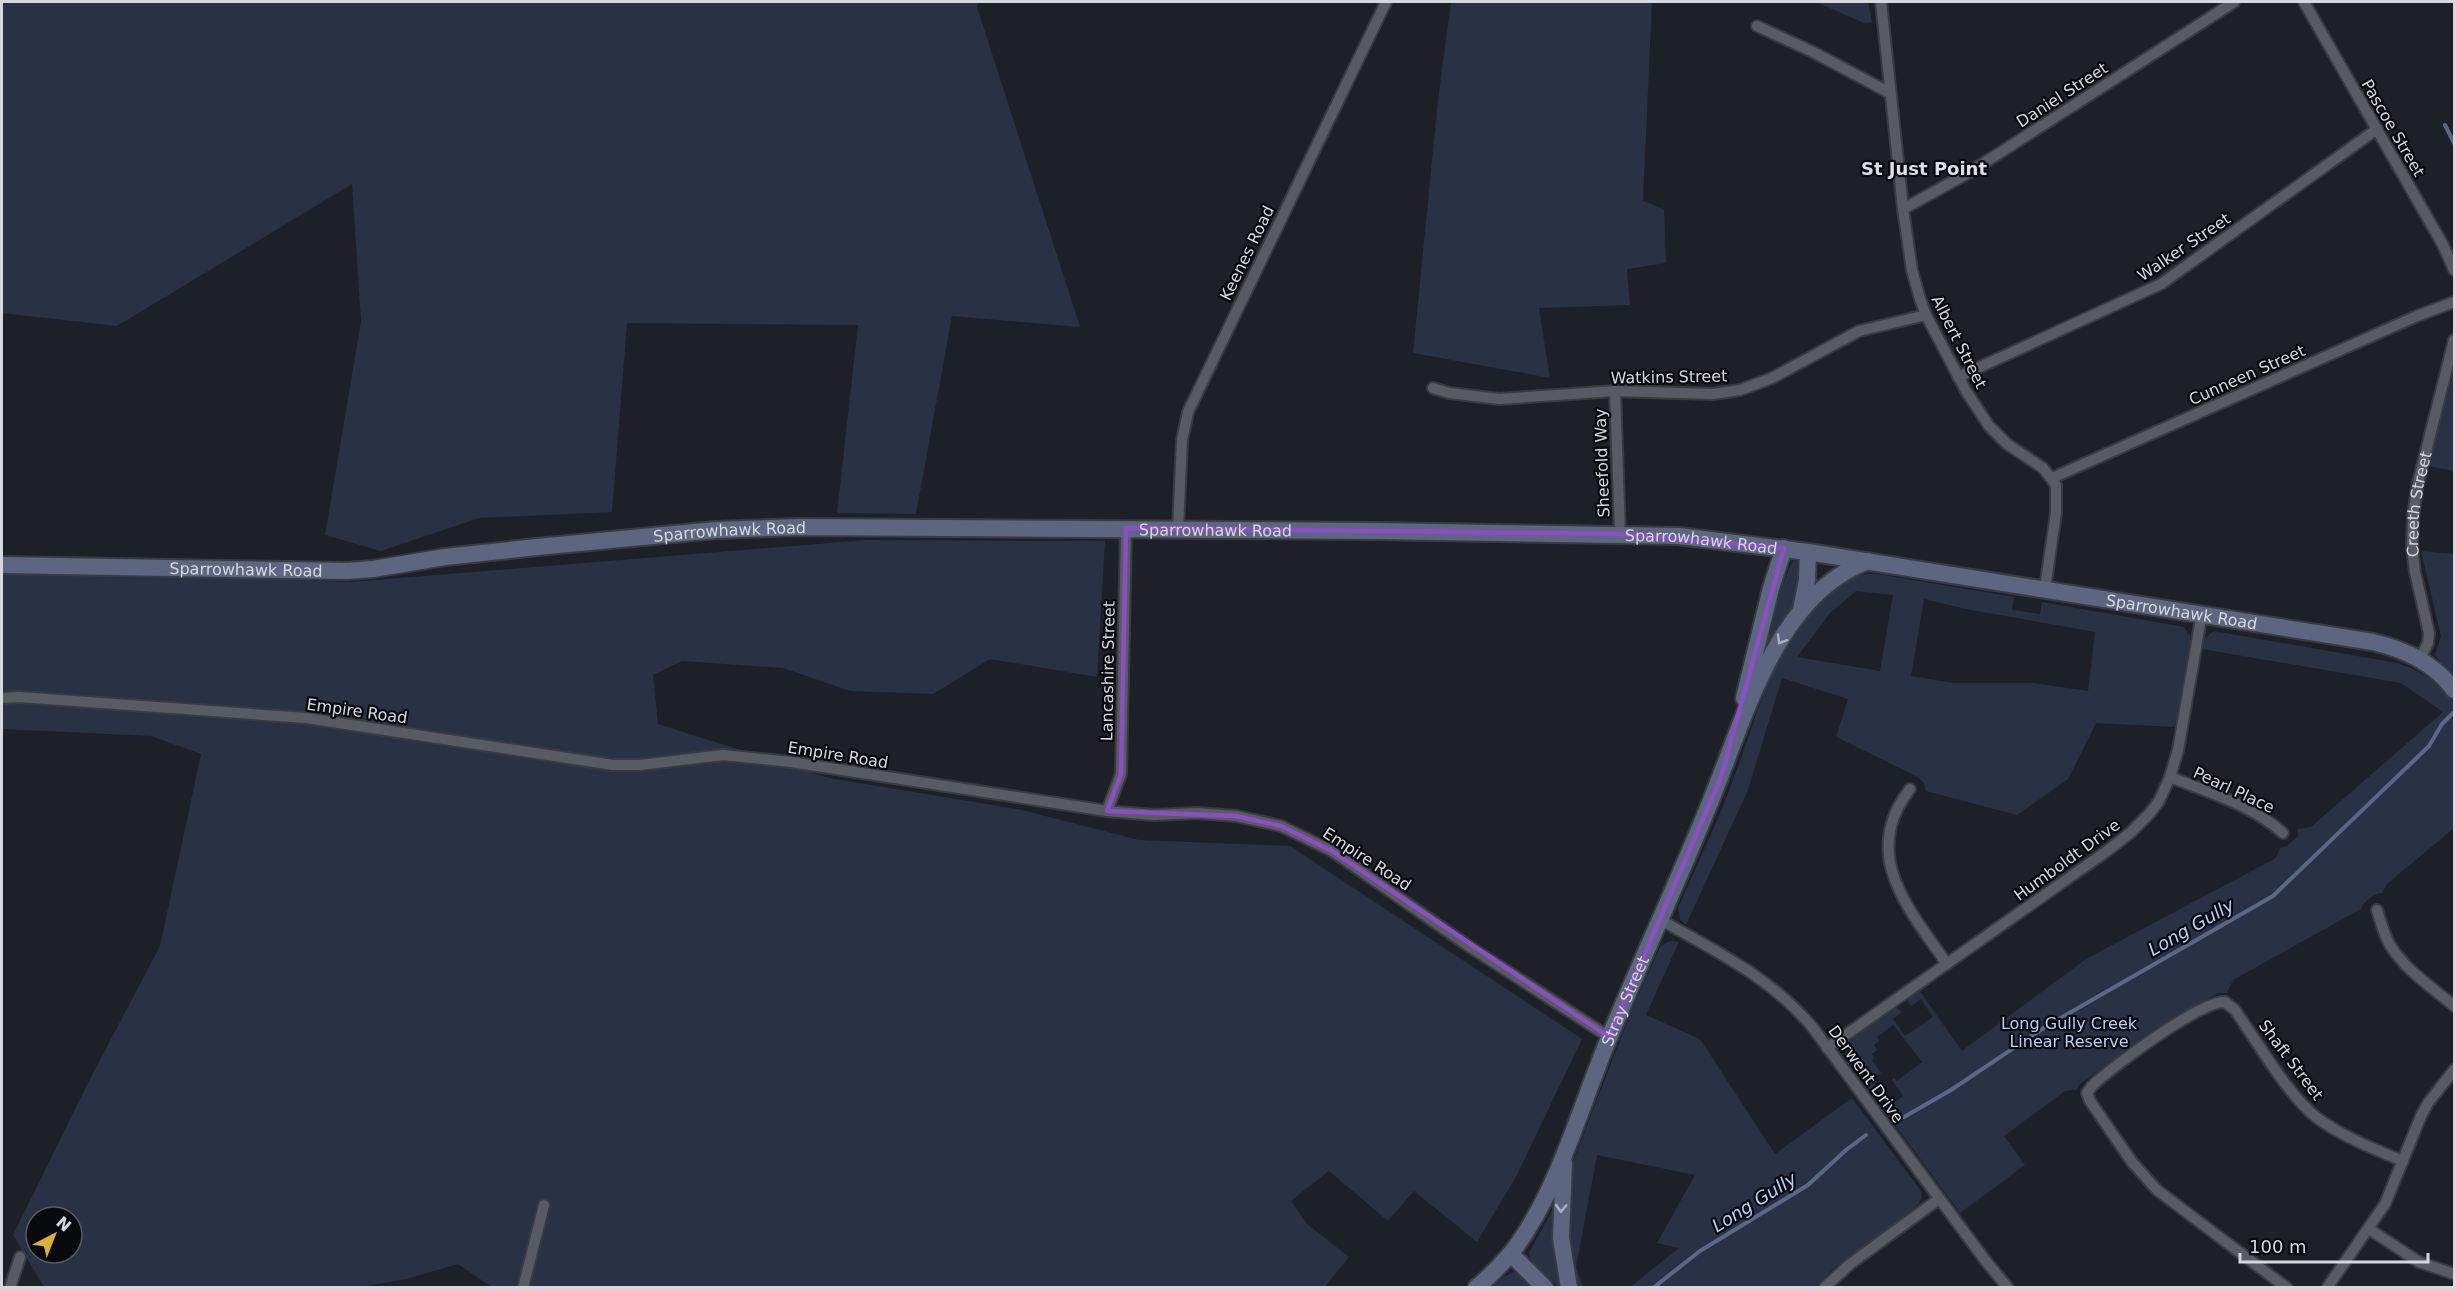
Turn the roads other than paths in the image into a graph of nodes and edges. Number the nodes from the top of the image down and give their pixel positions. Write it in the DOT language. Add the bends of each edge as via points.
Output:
graph roads {
  1 [pos="1386,2"];
  2 [pos="1881,2"];
  3 [pos="2234,2"];
  4 [pos="2304,2"];
  5 [pos="1757,26"];
  6 [pos="1890,93"];
  7 [pos="2377,129"];
  8 [pos="1903,209"];
  9 [pos="2454,270"];
  10 [pos="2454,302"];
  11 [pos="1926,315"];
  12 [pos="2454,340"];
  13 [pos="1958,377"];
  14 [pos="1433,388"];
  15 [pos="1615,391"];
  16 [pos="2052,478"];
  17 [pos="1126,528"];
  18 [pos="1178,529"];
  19 [pos="1620,534"];
  20 [pos="1784,548"];
  21 [pos="1808,552"];
  22 [pos="1869,561"];
  23 [pos="2,565"];
  24 [pos="2045,588"];
  25 [pos="1801,611"];
  26 [pos="2202,613"];
  27 [pos="2420,659"];
  28 [pos="2454,690"];
  29 [pos="2,698"];
  30 [pos="1733,743"];
  31 [pos="2170,777"];
  32 [pos="1910,789"];
  33 [pos="1107,811"];
  34 [pos="2283,833"];
  35 [pos="2377,910"];
  36 [pos="1661,920"];
  37 [pos="1947,963"];
  38 [pos="2454,1006"];
  39 [pos="1609,1038"];
  40 [pos="1827,1047"];
  41 [pos="2454,1070"];
  42 [pos="1565,1150"];
  43 [pos="2403,1161"];
  44 [pos="1939,1198"];
  45 [pos="544,1205"];
  46 [pos="2369,1229"];
  47 [pos="1511,1254"];
  48 [pos="20,1257"];
  49 [pos="2454,1274"];
  50 [pos="10,1287"];
  51 [pos="523,1287"];
  52 [pos="1476,1287"];
  53 [pos="1545,1287"];
  54 [pos="1569,1287"];
  55 [pos="1824,1287"];
  56 [pos="2008,1287"];
  57 [pos="2287,1287"];
  58 [pos="2327,1287"];
  1 -- 18 [label="street, Keenes Road" via="1188,412 1182,440"];
  2 -- 6 [label="street, Albert Street"];
  3 -- 8 [label="street, Daniel Street" via="1970,172"];
  4 -- 7 [label="street, Pascoe Street"];
  5 -- 6 [label="street"];
  6 -- 8 [label="street, Albert Street"];
  7 -- 9 [label="street, Pascoe Street"];
  7 -- 13 [label="street, Walker Street" via="2161,284"];
  8 -- 11 [label="street, Albert Street" via="1912,270"];
  10 -- 16 [label="street, Cunneen Street"];
  11 -- 13 [label="street, Albert Street"];
  11 -- 15 [label="street, Watkins Street" via="1859,331 1772,378 1740,390 1713,394"];
  12 -- 27 [label="street, Creeth Street" via="2413,515 2415,572 2429,626 2428,643"];
  13 -- 16 [label="street, Albert Street" via="1999,437"];
  14 -- 15 [label="street, Watkins Street" via="1499,399"];
  15 -- 19 [label="street, Sheefold Way"];
  16 -- 24 [label="street" via="2057,503"];
  17 -- 18 [label="street, Sparrowhawk Road"];
  17 -- 23 [label="street, Sparrowhawk Road" via="716,530 482,552 347,571"];
  17 -- 33 [label="street, Lancashire Street" via="1121,774"];
  18 -- 19 [label="street, Sparrowhawk Road"];
  19 -- 20 [label="street, Sparrowhawk Road" via="1679,536"];
  20 -- 21 [label="street, Sparrowhawk Road"];
  20 -- 30 [label="street, Stray Street"];
  21 -- 22 [label="street, Sparrowhawk Road"];
  21 -- 25 [label="street"];
  22 -- 24 [label="street, Sparrowhawk Road"];
  22 -- 25 [label="street, Stray Street" via="1833,579"];
  24 -- 26 [label="street, Sparrowhawk Road"];
  25 -- 30 [label="street, Stray Street, one-way" via="1763,673"];
  26 -- 27 [label="street, Sparrowhawk Road" via="2373,642"];
  26 -- 31 [label="street, Humboldt Drive"];
  27 -- 28 [label="street"];
  29 -- 33 [label="street, Empire Road" via="306,718 613,765 723,755"];
  30 -- 36 [label="street, Stray Street"];
  31 -- 34 [label="street, Pearl Place" via="2250,810"];
  31 -- 37 [label="street, Humboldt Drive" via="2158,801 2130,833"];
  32 -- 37 [label="street" via="1892,822 1888,861 1904,900"];
  33 -- 39 [label="street, Empire Road" via="1236,816 1281,826 1332,851"];
  35 -- 38 [label="street" via="2394,951"];
  36 -- 39 [label="street, Stray Street"];
  36 -- 40 [label="street, Derwent Drive" via="1768,983 1802,1014"];
  37 -- 40 [label="street, Humboldt Drive"];
  39 -- 42 [label="street, Stray Street"];
  40 -- 44 [label="street, Derwent Drive"];
  41 -- 43 [label="street" via="2428,1103"];
  42 -- 47 [label="street, Stray Street" via="1536,1214"];
  42 -- 54 [label="street, one-way" via="1561,1238"];
  43 -- 46 [label="street" via="2392,1192"];
  43 -- 57 [label="street, Shaft Street" via="2315,1117 2225,1002 2215,1003 2165,1031 2094,1083 2088,1090 2090,1101 2132,1162 2157,1190"];
  44 -- 55 [label="street"];
  44 -- 56 [label="street, Derwent Drive"];
  45 -- 51 [label="street"];
  46 -- 49 [label="street" via="2419,1262"];
  46 -- 58 [label="street"];
  47 -- 52 [label="street, Stray Street"];
  47 -- 53 [label="street"];
  48 -- 50 [label="street"];
}
